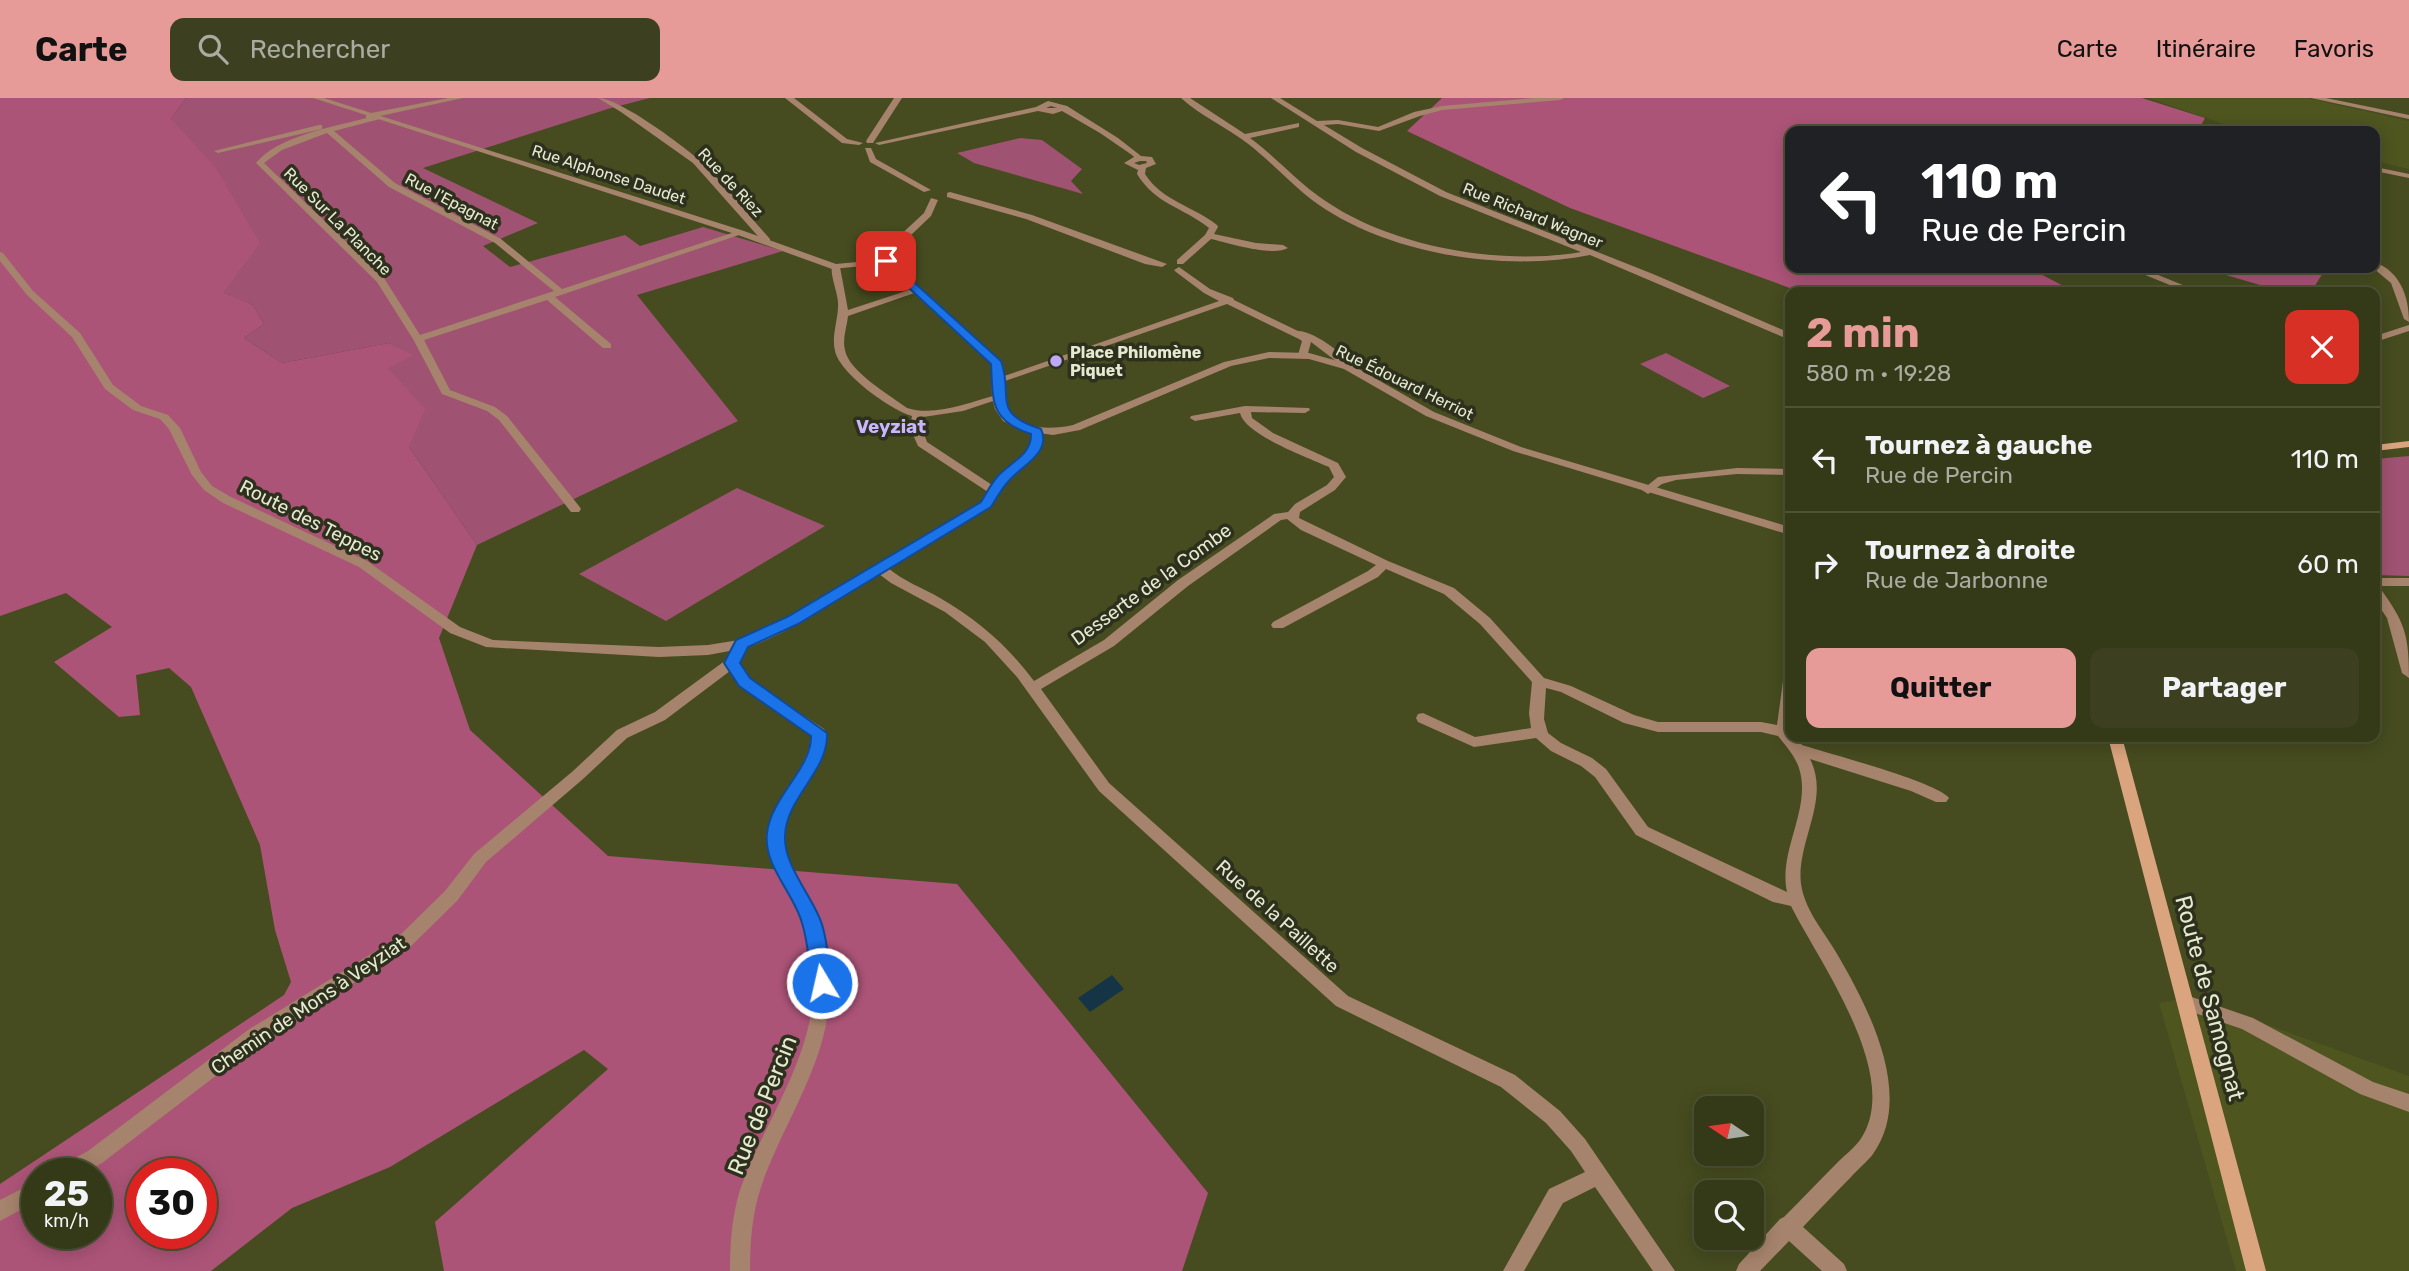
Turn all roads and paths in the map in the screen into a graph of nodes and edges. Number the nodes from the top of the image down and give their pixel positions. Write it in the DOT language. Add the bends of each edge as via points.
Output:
graph roads {
  1 [pos="317,98"];
  2 [pos="459,98"];
  3 [pos="602,98"];
  4 [pos="789,98"];
  5 [pos="898,98"];
  6 [pos="1185,98"];
  7 [pos="1275,98"];
  8 [pos="1560,98"];
  9 [pos="2315,98"];
  10 [pos="374,116"];
  11 [pos="2409,117"];
  12 [pos="1315,123"];
  13 [pos="1296,125"];
  14 [pos="330,132"];
  15 [pos="1243,137"];
  16 [pos="872,144"];
  17 [pos="218,151"];
  18 [pos="2380,170"];
  19 [pos="2409,176"];
  20 [pos="934,189"];
  21 [pos="950,195"];
  22 [pos="934,200"];
  23 [pos="741,233"];
  24 [pos="1209,236"];
  25 [pos="767,241"];
  26 [pos="1283,247"];
  27 [pos="1589,252"];
  28 [pos="0,256"];
  29 [pos="886,261"];
  30 [pos="1179,266"];
  31 [pos="835,267"];
  32 [pos="2380,268"];
  33 [pos="2146,273"];
  34 [pos="2182,287"];
  35 [pos="918,290"];
  36 [pos="562,293"];
  37 [pos="549,297"];
  38 [pos="1230,300"];
  39 [pos="844,314"];
  40 [pos="2409,319"];
  41 [pos="2409,328"];
  42 [pos="1290,329"];
  43 [pos="1785,335"];
  44 [pos="2380,337"];
  45 [pos="418,339"];
  46 [pos="607,346"];
  47 [pos="1303,355"];
  48 [pos="1357,372"];
  49 [pos="998,380"];
  50 [pos="997,398"];
  51 [pos="1245,409"];
  52 [pos="1305,410"];
  53 [pos="918,415"];
  54 [pos="1195,418"];
  55 [pos="1037,431"];
  56 [pos="2409,444"];
  57 [pos="2380,448"];
  58 [pos="1785,472"];
  59 [pos="1648,490"];
  60 [pos="995,492"];
  61 [pos="575,509"];
  62 [pos="1293,515"];
  63 [pos="1785,530"];
  64 [pos="1384,564"];
  65 [pos="879,567"];
  66 [pos="2380,582"];
  67 [pos="2409,582"];
  68 [pos="2380,598"];
  69 [pos="1278,625"];
  70 [pos="742,644"];
  71 [pos="732,663"];
  72 [pos="2409,673"];
  73 [pos="1539,681"];
  74 [pos="1032,688"];
  75 [pos="1785,717"];
  76 [pos="1423,718"];
  77 [pos="1539,732"];
  78 [pos="1783,732"];
  79 [pos="1785,735"];
  80 [pos="1791,742"];
  81 [pos="2116,742"];
  82 [pos="1796,749"];
  83 [pos="1941,798"];
  84 [pos="1797,901"];
  85 [pos="2186,1003"];
  86 [pos="2409,1103"];
  87 [pos="93,1158"];
  88 [pos="1599,1174"];
  89 [pos="21,1199"];
  90 [pos="0,1211"];
  91 [pos="1787,1226"];
  92 [pos="740,1271"];
  93 [pos="1513,1271"];
  94 [pos="1665,1271"];
  95 [pos="1745,1271"];
  96 [pos="1837,1271"];
  97 [pos="2256,1271"];
  1 -- 10 [label="street, Rue Alphonse Daudet"];
  2 -- 10 [label="street"];
  3 -- 25 [label="street, Rue de Riez" via="696,161"];
  4 -- 16 [label="street" via="845,141 859,143 856,147"];
  5 -- 16 [label="street"];
  6 -- 15 [label="street"];
  7 -- 12 [label="street, Rue Richard Wagner"];
  8 -- 12 [label="street" via="1442,108 1379,129"];
  9 -- 11 [label="street"];
  10 -- 14 [label="street, Rue Sur La Planche"];
  10 -- 17 [label="street"];
  10 -- 23 [label="street, Rue Alphonse Daudet"];
  12 -- 27 [label="street, Rue Richard Wagner" via="1436,191"];
  13 -- 15 [label="street"];
  14 -- 36 [label="street, Rue l'Epagnat" via="392,185 498,241"];
  14 -- 45 [label="street, Rue Sur La Planche" via="284,146 260,163 381,280"];
  15 -- 27 [label="street" via="1330,208 1414,242 1474,256 1540,259"];
  16 -- 20 [label="street" via="873,160"];
  16 -- 24 [label="street" via="1051,103 1060,105 1128,146 1152,192 1205,218 1214,227"];
  18 -- 19 [label="street"];
  20 -- 21 [label="street" via="948,190"];
  20 -- 22 [label="street" via="922,194 922,198"];
  21 -- 22 [label="street"];
  21 -- 30 [label="street" via="1003,209 1162,264 1164,269"];
  22 -- 29 [label="street" via="928,214 884,255"];
  23 -- 25 [label="street, Rue Alphonse Daudet"];
  23 -- 36 [label="street"];
  24 -- 26 [label="street"];
  24 -- 30 [label="street"];
  25 -- 31 [label="street, Rue Alphonse Daudet"];
  27 -- 43 [label="street, Rue Richard Wagner"];
  28 -- 70 [label="street, Route des Teppes" via="30,293 76,335 109,387 174,428 208,488 363,564 455,630 505,645 659,652"];
  29 -- 31 [label="street, Rue Alphonse Daudet"];
  29 -- 35 [label="street"];
  30 -- 38 [label="street" via="1199,286"];
  31 -- 39 [label="street"];
  32 -- 40 [label="street" via="2400,286"];
  33 -- 34 [label="street"];
  35 -- 39 [label="street"];
  35 -- 49 [label="street" via="996,363"];
  36 -- 37 [label="street"];
  37 -- 45 [label="street"];
  37 -- 46 [label="street"];
  38 -- 42 [label="street"];
  38 -- 49 [label="street"];
  39 -- 53 [label="street" via="841,356 903,410"];
  41 -- 44 [label="street"];
  42 -- 47 [label="street" via="1307,340"];
  42 -- 48 [label="street" via="1317,341"];
  45 -- 61 [label="street" via="446,392 503,418"];
  47 -- 48 [label="street, Rue Édouard Herriot"];
  47 -- 55 [label="street, Rue Édouard Herriot" via="1242,360 1076,428"];
  48 -- 59 [label="street, Rue Édouard Herriot" via="1461,428"];
  49 -- 50 [label="street"];
  50 -- 53 [label="street"];
  50 -- 55 [label="street" via="1010,419"];
  51 -- 52 [label="street"];
  51 -- 54 [label="street"];
  51 -- 62 [label="street, Desserte de la Combe" via="1247,419 1269,435 1334,466 1340,477 1335,486 1302,503"];
  53 -- 60 [label="street" via="916,428 922,444"];
  55 -- 60 [label="street, Route des Teppes" via="1034,451 1002,479"];
  56 -- 57 [label="main road"];
  58 -- 59 [label="street" via="1676,477 1658,481"];
  59 -- 63 [label="street, Rue Édouard Herriot"];
  60 -- 65 [label="street, Route des Teppes" via="986,504"];
  62 -- 64 [label="street" via="1305,527"];
  62 -- 74 [label="street, Desserte de la Combe" via="1278,517 1183,583 1109,643"];
  64 -- 69 [label="street"];
  64 -- 73 [label="street" via="1449,591 1485,621"];
  65 -- 70 [label="street, Route des Teppes" via="793,620"];
  65 -- 74 [label="street, Rue de la Paillette" via="891,580 976,627"];
  66 -- 67 [label="street"];
  68 -- 72 [label="street" via="2393,618"];
  70 -- 71 [label="street"];
  71 -- 87 [label="street, Chemin de Mons à Veyziat" via="660,716 622,734 480,858 451,896 403,943 254,1036"];
  71 -- 92 [label="street, Rue de Percin" via="744,682 819,733 820,748 782,808 776,832 776,851 812,922 822,983 817,1026 744,1217"];
  73 -- 77 [label="street"];
  73 -- 78 [label="street" via="1658,727 1761,727"];
  74 -- 88 [label="street, Rue de la Paillette" via="1080,761 1104,788 1342,1001 1508,1082 1553,1116"];
  75 -- 78 [label="street"];
  76 -- 77 [label="street" via="1474,741"];
  77 -- 84 [label="street" via="1595,767 1642,831 1779,897"];
  78 -- 79 [label="street"];
  80 -- 82 [label="street"];
  81 -- 85 [label="main road, Route de Samognat"];
  82 -- 83 [label="street"];
  82 -- 84 [label="street" via="1808,771 1808,793 1792,869"];
  84 -- 91 [label="street" via="1850,990 1864,1025 1877,1073 1880,1110 1866,1147"];
  85 -- 86 [label="street" via="2247,1023 2367,1088"];
  85 -- 97 [label="main road, Route de Samognat"];
  88 -- 93 [label="street" via="1556,1196"];
  88 -- 94 [label="street, Rue de la Paillette"];
  89 -- 90 [label="street"];
  91 -- 95 [label="street"];
  91 -- 96 [label="street"];
}
